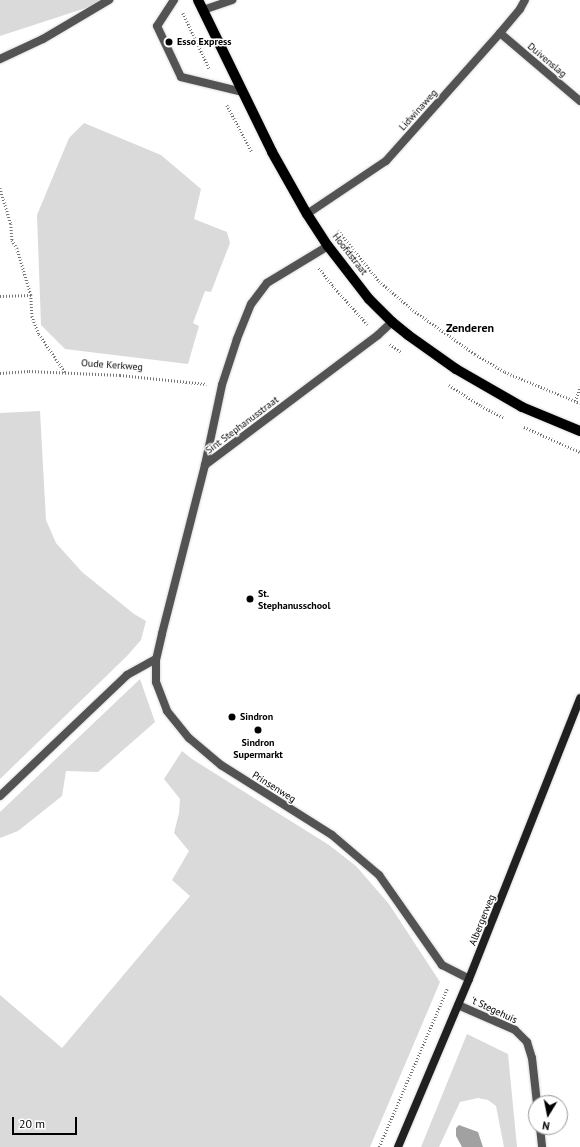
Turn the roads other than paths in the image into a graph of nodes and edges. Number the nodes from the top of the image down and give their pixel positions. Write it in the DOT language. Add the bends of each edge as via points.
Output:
graph roads {
  1 [pos="109,0"];
  2 [pos="174,0"];
  3 [pos="198,0"];
  4 [pos="232,0"];
  5 [pos="525,0"];
  6 [pos="203,10"];
  7 [pos="500,33"];
  8 [pos="0,58"];
  9 [pos="243,92"];
  10 [pos="580,101"];
  11 [pos="307,214"];
  12 [pos="328,246"];
  13 [pos="392,322"];
  14 [pos="580,431"];
  15 [pos="205,465"];
  16 [pos="156,659"];
  17 [pos="580,698"];
  18 [pos="0,796"];
  19 [pos="469,979"];
  20 [pos="458,1005"];
  21 [pos="536,1095"];
  22 [pos="541,1135"];
  23 [pos="398,1147"];
  24 [pos="542,1147"];
  1 -- 8 [label="street" via="43,40"];
  2 -- 9 [label="street" via="157,26 182,77"];
  3 -- 6 [label="main road, Hoofdstraat"];
  4 -- 6 [label="street"];
  5 -- 7 [label="street, Lidwinaweg"];
  6 -- 9 [label="main road, Hoofdstraat"];
  7 -- 10 [label="street, Duivenslag"];
  7 -- 11 [label="street, Lidwinaweg" via="386,161"];
  9 -- 11 [label="main road, Hoofdstraat" via="272,152"];
  11 -- 12 [label="main road, Hoofdstraat"];
  12 -- 13 [label="main road, Hoofdstraat" via="369,299"];
  12 -- 15 [label="street" via="267,283 251,304 222,385"];
  13 -- 14 [label="main road, Hoofdstraat" via="456,368 522,407"];
  13 -- 15 [label="street, Sint Stephanusstraat"];
  15 -- 16 [label="street, Sint Stephanusstraat"];
  16 -- 18 [label="street" via="127,675"];
  16 -- 19 [label="street, Prinsenweg" via="158,691 167,711 189,738 221,765 338,840 379,875 442,965"];
  17 -- 19 [label="main road, Albergerweg"];
  19 -- 20 [label="main road, Albergerweg"];
  20 -- 21 [label="street, 't Stegehuis" via="515,1030 527,1042 532,1058"];
  20 -- 23 [label="main road, Albergerweg"];
  22 -- 24 [label="street"];
}
